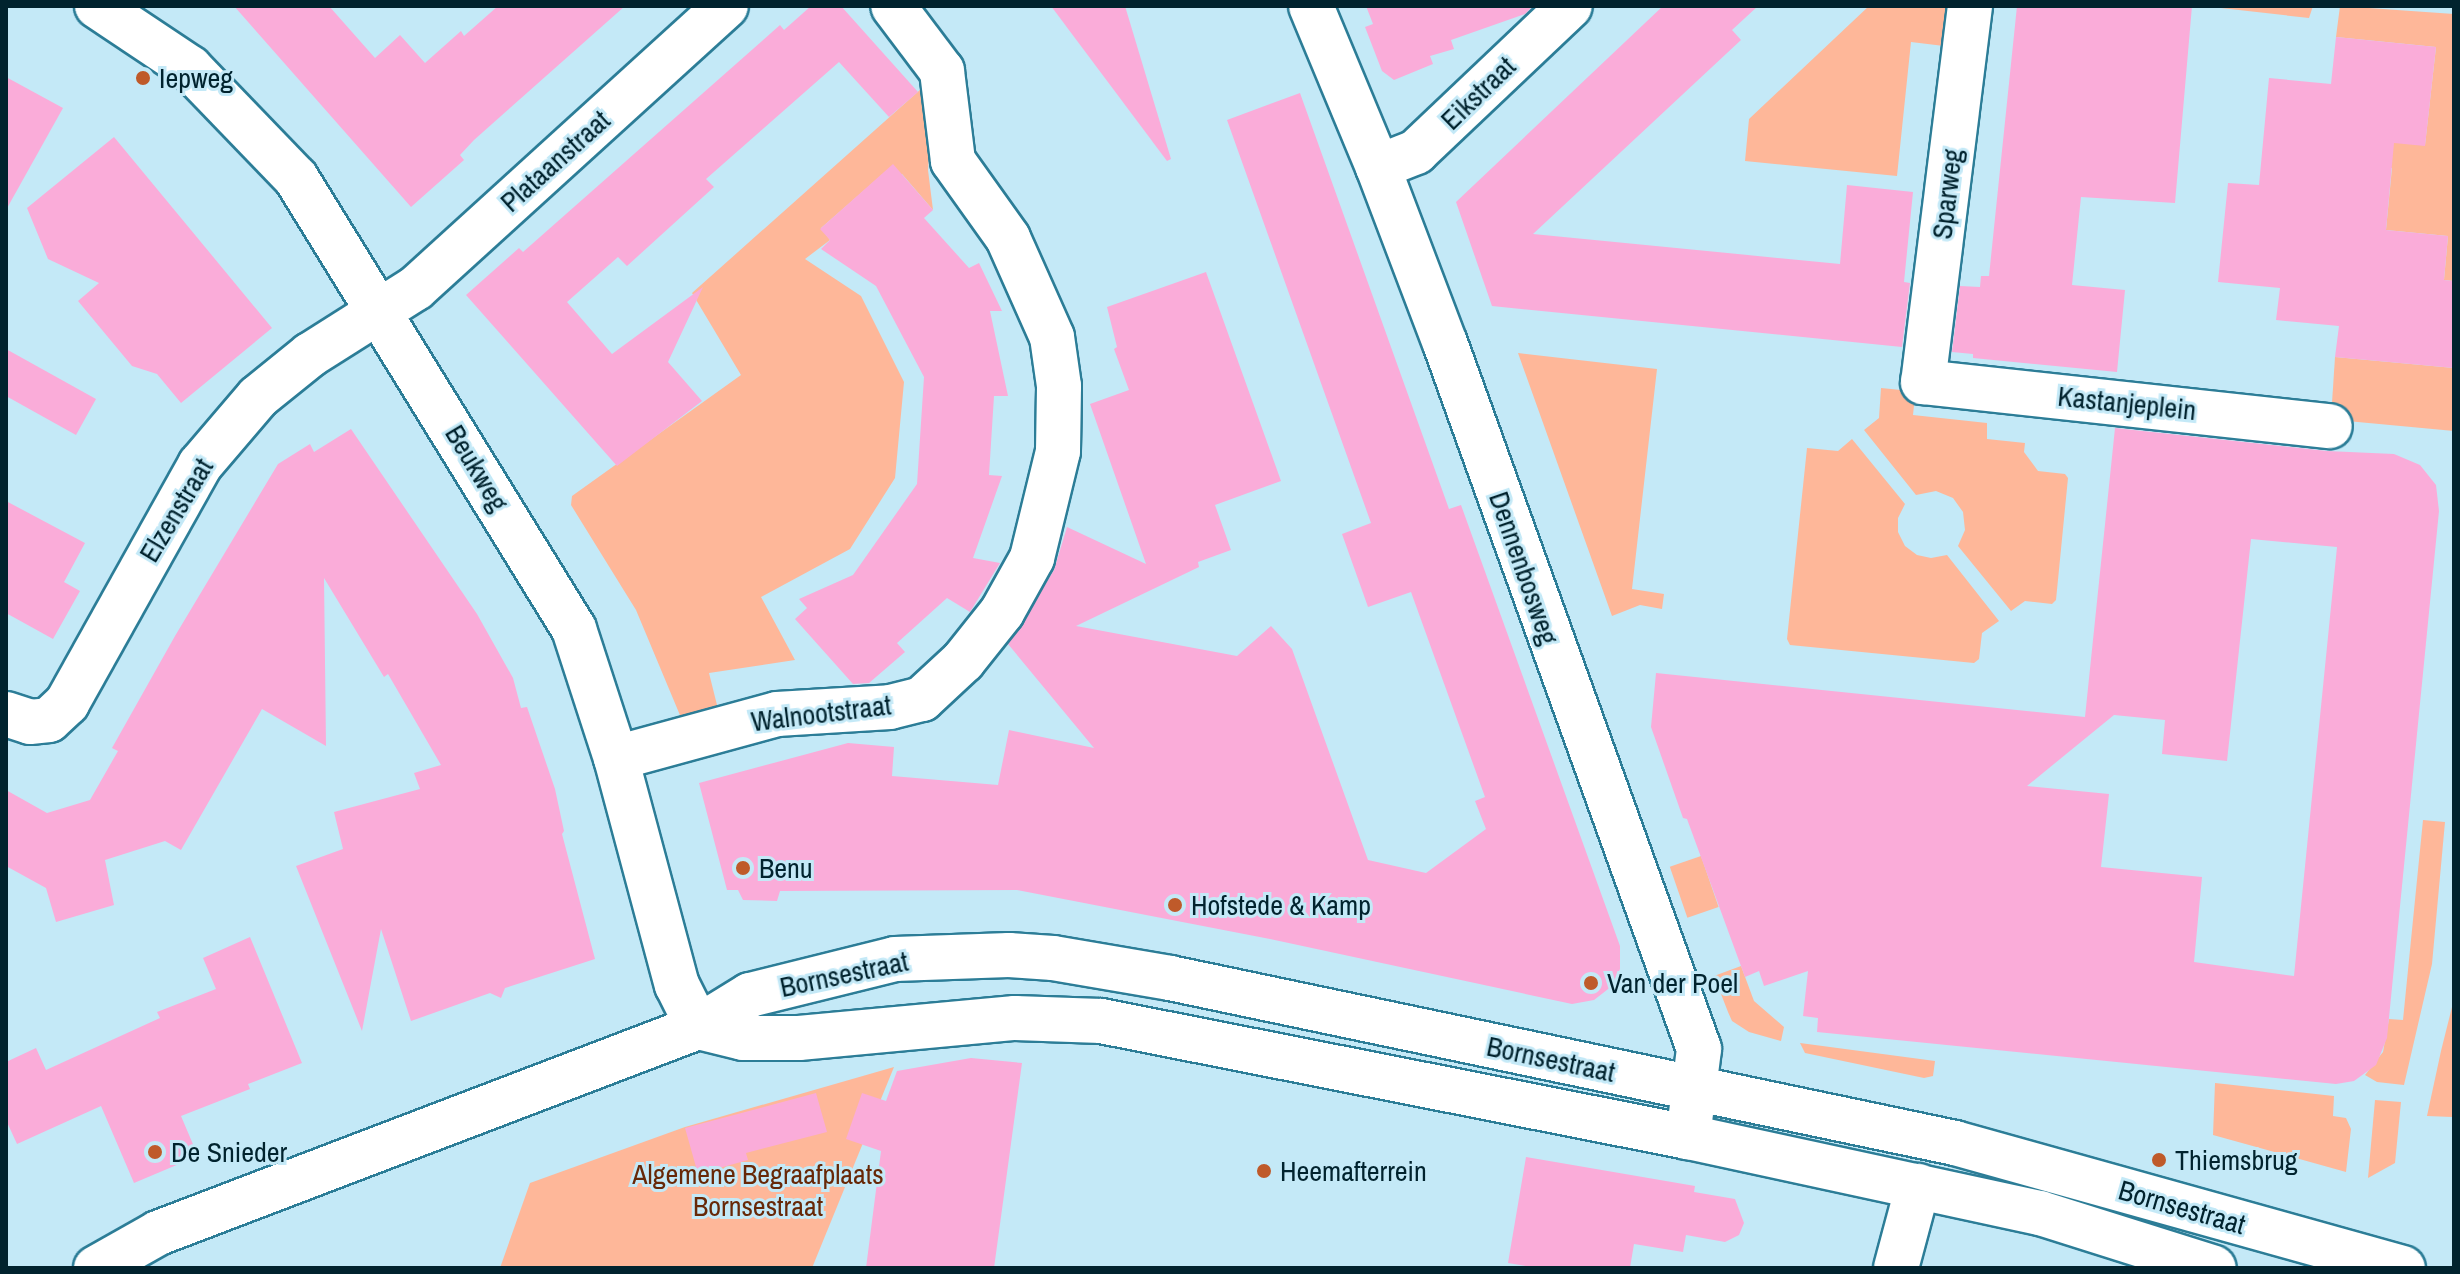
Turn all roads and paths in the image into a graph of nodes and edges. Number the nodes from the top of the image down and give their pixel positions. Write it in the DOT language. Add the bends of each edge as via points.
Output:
graph roads {
  1 [pos="97,6"];
  2 [pos="726,6"];
  3 [pos="893,6"];
  4 [pos="1311,6"];
  5 [pos="1570,6"];
  6 [pos="1970,6"];
  7 [pos="1378,167"];
  8 [pos="379,309"];
  9 [pos="1923,382"];
  10 [pos="2330,426"];
  11 [pos="6,714"];
  12 [pos="616,758"];
  13 [pos="698,1027"];
  14 [pos="1696,1088"];
  15 [pos="1688,1137"];
  16 [pos="1918,1186"];
  17 [pos="96,1268"];
  18 [pos="1896,1268"];
  19 [pos="2214,1268"];
  20 [pos="2403,1268"];
  1 -- 8 [label="street, Beukweg" via="190,68 296,178"];
  2 -- 8 [label="street, Plataanstraat" via="416,288"];
  3 -- 12 [label="street, Walnootstraat" via="942,71 953,161 1008,238 1052,337 1059,386 1058,451 1032,558 1002,612 963,661 922,699 890,707 777,714"];
  4 -- 7 [label="street, Dennenbosweg"];
  5 -- 7 [label="street, Eikstraat" via="1416,152"];
  6 -- 9 [label="street, Sparweg"];
  7 -- 14 [label="street, Dennenbosweg" via="1699,1049"];
  8 -- 11 [label="street, Elzenstraat" via="258,397 200,465 67,703 49,720 30,722"];
  8 -- 12 [label="street, Beukweg" via="574,629"];
  9 -- 10 [label="street, Kastanjeplein"];
  12 -- 13 [label="street, Beukweg" via="677,985"];
  13 -- 14 [label="street, Bornsestraat" via="750,995 816,976 895,959 1009,955 1170,978"];
  13 -- 15 [label="street, Bornsestraat" via="743,1038 799,1038 1015,1018 1101,1021"];
  13 -- 17 [label="street, Bornsestraat" via="158,1233"];
  14 -- 15 [label="street, Dennenbosweg"];
  14 -- 20 [label="street, Bornsestraat" via="1955,1143"];
  15 -- 16 [label="street, Bornsestraat"];
  16 -- 18 [label="street"];
  16 -- 19 [label="street, Bornsestraat" via="2040,1213"];
}
